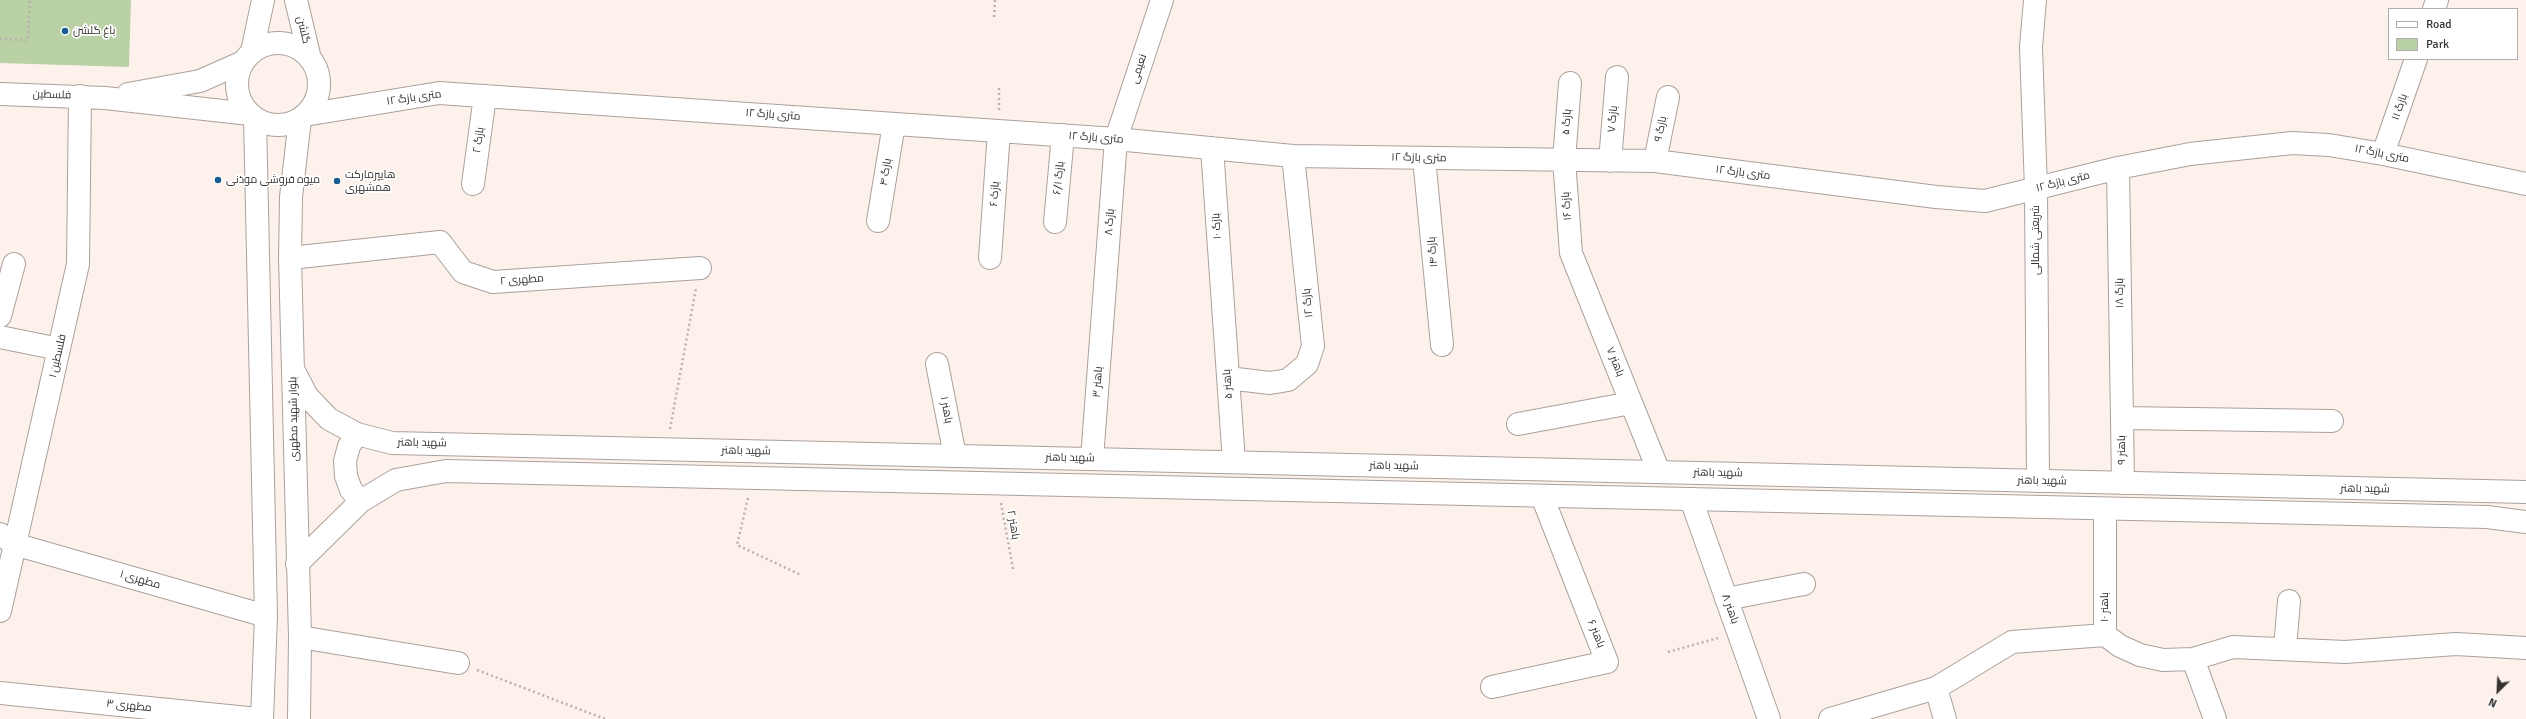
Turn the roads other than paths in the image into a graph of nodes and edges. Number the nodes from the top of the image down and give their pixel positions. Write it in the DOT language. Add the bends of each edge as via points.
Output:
graph roads {
  1 [pos="263,0"];
  2 [pos="296,0"];
  3 [pos="1162,0"];
  4 [pos="2035,0"];
  5 [pos="248,57"];
  6 [pos="310,59"];
  7 [pos="2416,60"];
  8 [pos="1617,77"];
  9 [pos="1570,83"];
  10 [pos="0,94"];
  11 [pos="80,96"];
  12 [pos="485,96"];
  13 [pos="1668,97"];
  14 [pos="105,98"];
  15 [pos="253,116"];
  16 [pos="302,117"];
  17 [pos="894,124"];
  18 [pos="999,131"];
  19 [pos="1063,135"];
  20 [pos="1116,139"];
  21 [pos="1212,148"];
  22 [pos="2383,154"];
  23 [pos="1293,156"];
  24 [pos="1424,158"];
  25 [pos="1564,160"];
  26 [pos="1610,161"];
  27 [pos="1655,161"];
  28 [pos="2118,168"];
  29 [pos="473,184"];
  30 [pos="2526,184"];
  31 [pos="2036,189"];
  32 [pos="878,221"];
  33 [pos="1055,222"];
  34 [pos="1571,253"];
  35 [pos="290,258"];
  36 [pos="990,258"];
  37 [pos="14,264"];
  38 [pos="700,268"];
  39 [pos="1104,305"];
  40 [pos="1223,305"];
  41 [pos="0,316"];
  42 [pos="0,338"];
  43 [pos="1442,345"];
  44 [pos="59,349"];
  45 [pos="938,364"];
  46 [pos="293,369"];
  47 [pos="1228,378"];
  48 [pos="1631,403"];
  49 [pos="2122,418"];
  50 [pos="2332,421"];
  51 [pos="1518,424"];
  52 [pos="357,434"];
  53 [pos="955,456"];
  54 [pos="1092,459"];
  55 [pos="1234,462"];
  56 [pos="1659,472"];
  57 [pos="2038,481"];
  58 [pos="2123,483"];
  59 [pos="1092,486"];
  60 [pos="2526,492"];
  61 [pos="1542,496"];
  62 [pos="1690,499"];
  63 [pos="361,501"];
  64 [pos="2105,509"];
  65 [pos="2526,522"];
  66 [pos="5,541"];
  67 [pos="297,564"];
  68 [pos="1804,584"];
  69 [pos="1726,599"];
  70 [pos="2289,601"];
  71 [pos="0,611"];
  72 [pos="266,616"];
  73 [pos="2105,635"];
  74 [pos="300,637"];
  75 [pos="2285,648"];
  76 [pos="2526,648"];
  77 [pos="2193,658"];
  78 [pos="458,663"];
  79 [pos="1492,687"];
  80 [pos="1936,688"];
  81 [pos="0,693"];
  82 [pos="258,719"];
  83 [pos="262,719"];
  84 [pos="299,719"];
  85 [pos="1769,719"];
  86 [pos="1830,719"];
  87 [pos="1945,719"];
  88 [pos="2214,719"];
  1 -- 5 [label="street"];
  2 -- 6 [label="street, گلشن"];
  3 -- 20 [label="street, نعیمی"];
  4 -- 31 [label="street, شریعتی شمالی" via="2031,47"];
  5 -- 6 [label="street" via="263,46 276,44 289,45"];
  5 -- 14 [label="street" via="200,81"];
  5 -- 15 [label="street" via="238,72 238,95 243,106"];
  6 -- 16 [label="street" via="317,72 319,84 317,95"];
  7 -- 22 [label="street, بازگ ۱۱"];
  8 -- 26 [label="street, بازگ ۷"];
  9 -- 25 [label="street, بازگ ۵"];
  10 -- 11 [label="street, فلسطین"];
  11 -- 14 [label="street, فلسطین"];
  11 -- 44 [label="street, فلسطین ۱" via="78,264"];
  12 -- 16 [label="street, ۱۲ متری بازگ" via="438,93"];
  12 -- 17 [label="street, ۱۲ متری بازگ"];
  12 -- 29 [label="street, بازگ ۲"];
  13 -- 27 [label="street, بازگ ۹"];
  14 -- 15 [label="street"];
  15 -- 16 [label="street" via="266,124 277,125"];
  15 -- 72 [label="street"];
  16 -- 35 [label="street, بلوار شهید مطهری" via="291,197"];
  17 -- 18 [label="street, ۱۲ متری بازگ"];
  17 -- 32 [label="street, بازگ ۴"];
  18 -- 19 [label="street, ۱۲ متری بازگ"];
  18 -- 36 [label="street, بازک ۶"];
  19 -- 20 [label="street, ۱۲ متری بازگ"];
  19 -- 33 [label="street, بازگ ۶/۱"];
  20 -- 21 [label="street, ۱۲ متری بازگ"];
  20 -- 39 [label="street, بازگ ۸"];
  21 -- 23 [label="street, ۱۲ متری بازگ"];
  21 -- 40 [label="street, بازگ ۱۰"];
  22 -- 28 [label="street, ۱۲ متری بازگ" via="2329,145 2292,143 2190,154"];
  22 -- 30 [label="street, ۱۲ متری بازگ"];
  23 -- 24 [label="street, ۱۲ متری بازگ"];
  23 -- 47 [label="street, بازگ ۱۲" via="1313,346 1307,364 1288,380 1270,383"];
  24 -- 25 [label="street, ۱۲ متری بازگ"];
  24 -- 43 [label="street, بازگ ۱۴"];
  25 -- 26 [label="street, ۱۲ متری بازگ"];
  25 -- 34 [label="street, بازگ ۱۶"];
  26 -- 27 [label="street, ۱۲ متری بازگ"];
  27 -- 31 [label="street, ۱۲ متری بازگ" via="1936,198 1985,201"];
  28 -- 31 [label="street, ۱۲ متری بازگ"];
  28 -- 49 [label="street, بازگ ۱۸"];
  31 -- 57 [label="street, شریعتی شمالی"];
  34 -- 48 [label="street, باهنر ۷"];
  35 -- 38 [label="street, مطهری ۲" via="440,242 463,272 494,282"];
  35 -- 46 [label="street, بلوار شهید مطهری"];
  37 -- 41 [label="street"];
  39 -- 54 [label="street, باهنر ۳"];
  40 -- 47 [label="street, باهنر ۵"];
  42 -- 44 [label="street"];
  44 -- 66 [label="street, فلسطین ۱"];
  45 -- 53 [label="street, باهنر ۱"];
  46 -- 52 [label="street, شهید باهنر" via="307,396 329,419"];
  46 -- 67 [label="street, بلوار شهید مطهری"];
  47 -- 55 [label="street, باهنر ۵"];
  48 -- 51 [label="street"];
  48 -- 56 [label="street, باهنر ۷"];
  49 -- 50 [label="street"];
  49 -- 58 [label="street, باهنر ۹"];
  52 -- 53 [label="street, شهید باهنر" via="392,443"];
  52 -- 63 [label="street" via="349,446 345,461 346,476 351,490"];
  53 -- 54 [label="street, شهید باهنر"];
  54 -- 55 [label="street, شهید باهنر"];
  54 -- 59 [label="street, باهنر ۳"];
  55 -- 56 [label="street, شهید باهنر"];
  56 -- 57 [label="street, شهید باهنر"];
  57 -- 58 [label="street, شهید باهنر"];
  58 -- 60 [label="street, شهید باهنر"];
  59 -- 61 [label="street"];
  59 -- 63 [label="street" via="446,470 396,480"];
  61 -- 62 [label="street"];
  61 -- 79 [label="street, باهنر ۶" via="1608,662"];
  62 -- 64 [label="street"];
  62 -- 69 [label="street, باهنر ۸"];
  63 -- 67 [label="street"];
  64 -- 65 [label="street" via="2487,517"];
  64 -- 73 [label="street, باهنر ۱۰"];
  66 -- 71 [label="street, فلسطین ۱"];
  66 -- 72 [label="street, مطهری ۱"];
  67 -- 74 [label="street, بلوار شهید مطهری"];
  68 -- 69 [label="street"];
  69 -- 85 [label="street, باهنر ۸"];
  70 -- 75 [label="street"];
  72 -- 83 [label="street"];
  73 -- 77 [label="street, باهنر ۱۰" via="2120,646 2140,655 2163,660"];
  73 -- 80 [label="street" via="2012,642"];
  74 -- 78 [label="street"];
  74 -- 84 [label="street, بلوار شهید مطهری"];
  75 -- 76 [label="street, باهنر ۱۰" via="2345,652 2456,644"];
  75 -- 77 [label="street, باهنر ۱۰" via="2233,647"];
  77 -- 88 [label="street"];
  80 -- 86 [label="street"];
  80 -- 87 [label="street"];
  81 -- 82 [label="street, مطهری ۳"];
}
